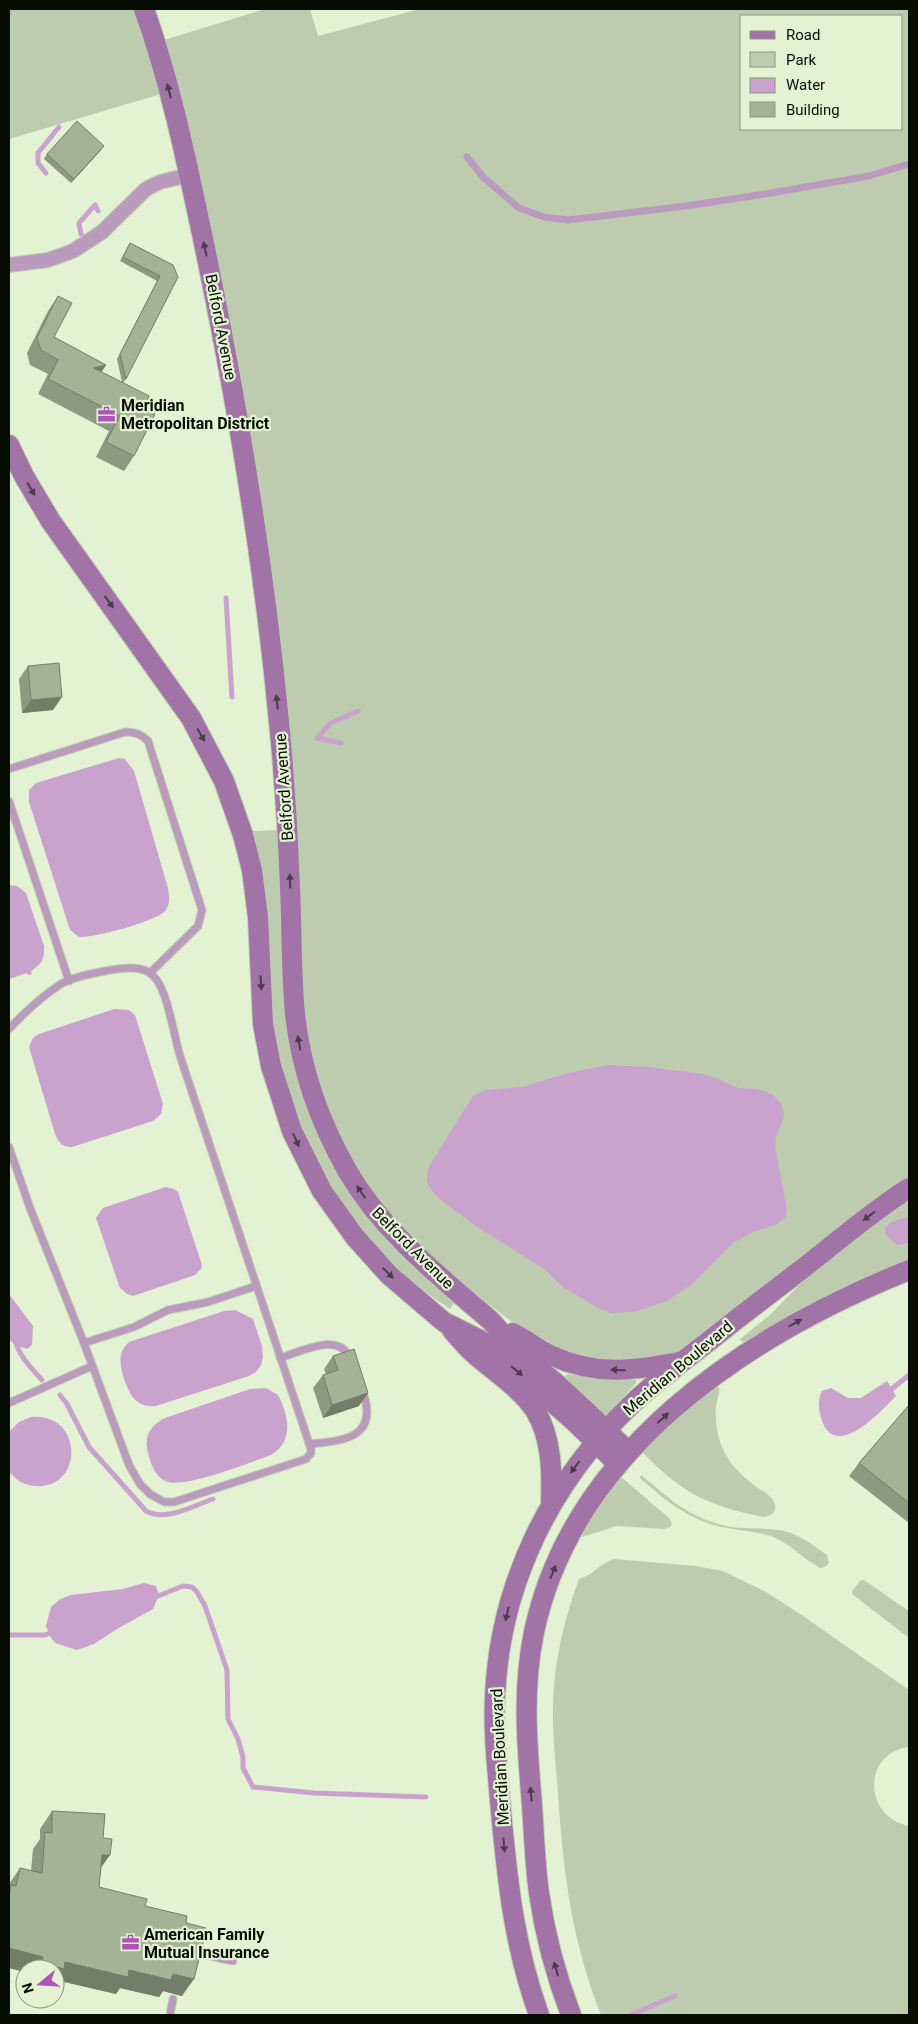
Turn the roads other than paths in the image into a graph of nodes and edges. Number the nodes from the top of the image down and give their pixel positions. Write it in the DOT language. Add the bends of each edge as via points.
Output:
graph roads {
  1 [pos="144,9"];
  2 [pos="468,158"];
  3 [pos="909,164"];
  4 [pos="189,175"];
  5 [pos="9,265"];
  6 [pos="9,446"];
  7 [pos="9,769"];
  8 [pos="9,801"];
  9 [pos="150,973"];
  10 [pos="69,981"];
  11 [pos="9,1030"];
  12 [pos="9,1147"];
  13 [pos="909,1188"];
  14 [pos="909,1270"];
  15 [pos="256,1286"];
  16 [pos="444,1322"];
  17 [pos="495,1325"];
  18 [pos="84,1344"];
  19 [pos="280,1358"];
  20 [pos="684,1362"];
  21 [pos="353,1364"];
  22 [pos="92,1366"];
  23 [pos="360,1382"];
  24 [pos="9,1403"];
  25 [pos="602,1436"];
  26 [pos="309,1444"];
  27 [pos="623,1458"];
  28 [pos="551,1505"];
  29 [pos="196,1953"];
  30 [pos="233,1961"];
  31 [pos="173,1999"];
  32 [pos="170,2015"];
  33 [pos="539,2015"];
  34 [pos="571,2015"];
  4 -- 1 [label="main road, Belford Avenue, one-way" via="165,74"];
  2 -- 3 [label="lane" via="483,177 518,208 538,216 568,220 732,200 869,176"];
  4 -- 5 [label="street" via="146,189 102,232 73,251 48,260"];
  17 -- 4 [label="main road, Belford Avenue, one-way" via="419,1259 367,1201 332,1141 309,1082 295,1010 283,771 264,582 232,382"];
  6 -- 16 [label="main road, Belford Avenue, one-way" via="50,520 191,718 228,790 246,844 254,889 268,1055 301,1152 328,1201 361,1245 396,1282"];
  7 -- 9 [label="lane" via="125,732 144,736 148,741 202,910 198,926"];
  8 -- 10 [label="lane"];
  9 -- 10 [label="lane" via="125,968"];
  9 -- 15 [label="lane" via="162,991 180,1056"];
  10 -- 11 [label="lane" via="28,1010"];
  12 -- 18 [label="lane"];
  13 -- 20 [label="main road, Meridian Boulevard, one-way" via="854,1227"];
  27 -- 14 [label="main road, Meridian Boulevard, one-way" via="685,1399 769,1339 843,1298"];
  15 -- 18 [label="lane" via="208,1302 168,1310 134,1327"];
  15 -- 19 [label="lane"];
  16 -- 25 [label="main road, Belford Avenue, one-way" via="482,1341"];
  16 -- 28 [label="main road" via="518,1392 536,1414 550,1454"];
  20 -- 17 [label="main road, one-way" via="632,1370 585,1367 549,1354"];
  17 -- 25 [label="main road, Belford Avenue"];
  18 -- 22 [label="lane"];
  19 -- 21 [label="lane" via="328,1344 346,1351"];
  19 -- 26 [label="lane"];
  20 -- 25 [label="main road, Meridian Boulevard" via="640,1397"];
  22 -- 24 [label="lane"];
  22 -- 26 [label="lane" via="132,1470 145,1489 164,1502 174,1502 303,1461 311,1454"];
  23 -- 26 [label="lane" via="367,1412 357,1434 339,1442"];
  25 -- 27 [label="main road, Belford Avenue"];
  25 -- 28 [label="main road, Meridian Boulevard, one-way" via="569,1476"];
  34 -- 27 [label="main road, Meridian Boulevard, one-way" via="551,1952 539,1894 527,1750 527,1682 535,1627 558,1559 584,1510"];
  28 -- 33 [label="main road, Meridian Boulevard, one-way" via="527,1554 512,1596 499,1655 495,1698 497,1764 509,1899 525,1971"];
  29 -- 30 [label="lane"];
  31 -- 32 [label="lane"];
}
